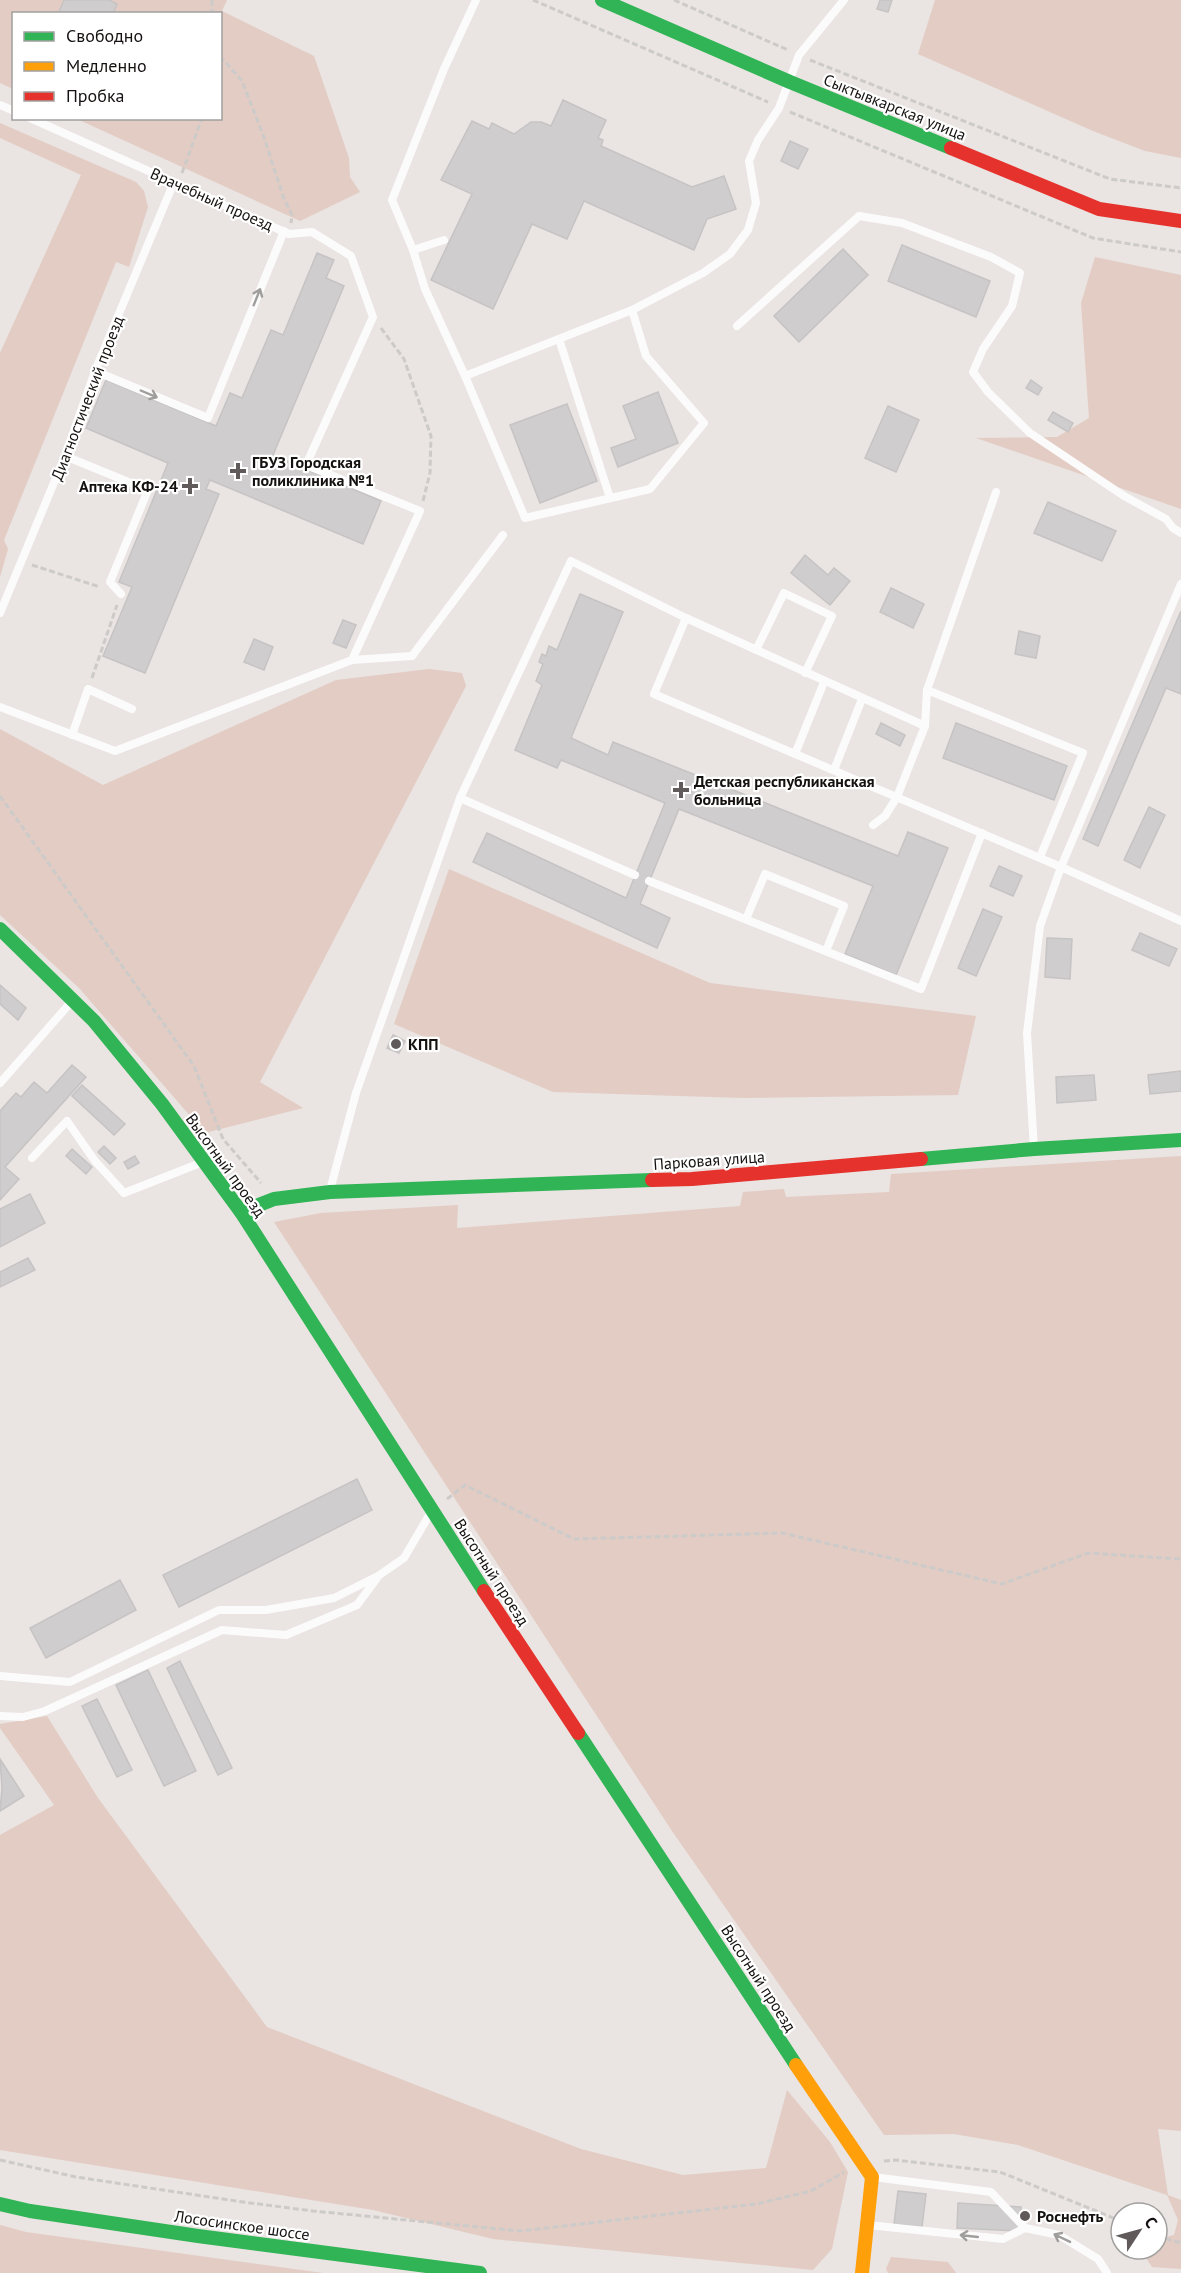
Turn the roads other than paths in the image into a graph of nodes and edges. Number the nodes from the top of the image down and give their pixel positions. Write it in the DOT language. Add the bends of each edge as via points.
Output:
graph roads {
  1 [pos="476,0"];
  2 [pos="602,0"];
  3 [pos="844,0"];
  4 [pos="790,82"];
  5 [pos="34,120"];
  6 [pos="176,183"];
  7 [pos="1181,221"];
  8 [pos="287,232"];
  9 [pos="444,240"];
  10 [pos="413,250"];
  11 [pos="632,310"];
  12 [pos="737,326"];
  13 [pos="559,339"];
  14 [pos="95,371"];
  15 [pos="465,376"];
  16 [pos="64,456"];
  17 [pos="996,492"];
  18 [pos="610,498"];
  19 [pos="1181,533"];
  20 [pos="503,535"];
  21 [pos="1181,584"];
  22 [pos="120,594"];
  23 [pos="0,613"];
  24 [pos="686,618"];
  25 [pos="756,650"];
  26 [pos="352,660"];
  27 [pos="805,673"];
  28 [pos="824,682"];
  29 [pos="927,690"];
  30 [pos="862,699"];
  31 [pos="0,707"];
  32 [pos="132,709"];
  33 [pos="926,726"];
  34 [pos="72,735"];
  35 [pos="795,754"];
  36 [pos="834,770"];
  37 [pos="897,797"];
  38 [pos="460,798"];
  39 [pos="873,825"];
  40 [pos="982,833"];
  41 [pos="1040,857"];
  42 [pos="1061,867"];
  43 [pos="635,875"];
  44 [pos="649,881"];
  45 [pos="746,920"];
  46 [pos="1181,921"];
  47 [pos="0,929"];
  48 [pos="826,951"];
  49 [pos="73,1000"];
  50 [pos="0,1083"];
  51 [pos="1181,1140"];
  52 [pos="1034,1149"];
  53 [pos="32,1158"];
  54 [pos="204,1162"];
  55 [pos="330,1192"];
  56 [pos="241,1212"];
  57 [pos="432,1511"];
  58 [pos="378,1576"];
  59 [pos="1,1674"];
  60 [pos="0,1716"];
  61 [pos="872,2177"];
  62 [pos="0,2204"];
  63 [pos="866,2225"];
  64 [pos="1025,2228"];
  65 [pos="480,2273"];
  66 [pos="862,2273"];
  67 [pos="1107,2273"];
  1 -- 10 [label="lane" via="392,200"];
  2 -- 4 [label="street, Сыктывкарская улица"];
  3 -- 4 [label="lane" via="799,56"];
  4 -- 7 [label="street, Сыктывкарская улица" via="1099,209"];
  4 -- 11 [label="lane" via="749,161 756,203 748,230 730,254 703,273"];
  5 -- 6 [label="lane, Врачебный проезд"];
  6 -- 8 [label="lane, Врачебный проезд"];
  6 -- 14 [label="lane, Диагностический проезд"];
  14 -- 8 [label="lane, one-way" via="208,418"];
  8 -- 26 [label="lane, Врачебный проезд" via="312,232 351,256 373,317 306,465 420,511"];
  9 -- 10 [label="lane"];
  10 -- 15 [label="lane" via="425,289"];
  11 -- 13 [label="lane"];
  11 -- 18 [label="lane" via="646,356 704,423 650,489"];
  12 -- 19 [label="lane" via="859,216 902,223 991,257 1020,273 1012,306 983,349 973,372 1030,433 1124,496 1166,519"];
  13 -- 15 [label="lane"];
  13 -- 18 [label="lane"];
  14 -- 16 [label="lane, Диагностический проезд"];
  15 -- 18 [label="lane" via="525,518"];
  16 -- 22 [label="lane" via="148,490 110,582"];
  16 -- 23 [label="lane, Диагностический проезд"];
  17 -- 29 [label="lane"];
  20 -- 26 [label="lane" via="412,656"];
  21 -- 42 [label="lane"];
  24 -- 25 [label="lane"];
  24 -- 35 [label="lane" via="654,694"];
  24 -- 38 [label="lane" via="571,561"];
  25 -- 27 [label="lane"];
  25 -- 27 [label="lane" via="784,593 832,616"];
  26 -- 34 [label="lane" via="115,751"];
  27 -- 28 [label="lane"];
  28 -- 30 [label="lane"];
  28 -- 35 [label="lane"];
  29 -- 33 [label="lane"];
  29 -- 41 [label="lane" via="1083,753"];
  30 -- 33 [label="lane"];
  30 -- 36 [label="lane"];
  31 -- 34 [label="lane"];
  32 -- 34 [label="lane" via="88,689"];
  33 -- 37 [label="lane"];
  35 -- 36 [label="lane"];
  36 -- 37 [label="lane"];
  37 -- 39 [label="lane" via="885,816"];
  37 -- 40 [label="lane"];
  38 -- 43 [label="lane"];
  38 -- 55 [label="lane" via="356,1093"];
  40 -- 41 [label="lane"];
  40 -- 48 [label="lane" via="921,989"];
  41 -- 42 [label="lane"];
  42 -- 46 [label="lane"];
  42 -- 52 [label="lane" via="1040,926 1027,1033"];
  44 -- 45 [label="lane"];
  45 -- 48 [label="lane"];
  45 -- 48 [label="lane" via="765,874 844,906"];
  47 -- 49 [label="street, Высотный проезд"];
  49 -- 50 [label="lane"];
  49 -- 54 [label="street, Высотный проезд" via="162,1104"];
  51 -- 52 [label="street, Парковая улица"];
  52 -- 55 [label="street, Парковая улица" via="692,1179"];
  53 -- 54 [label="lane" via="67,1121 124,1193"];
  54 -- 56 [label="street, Высотный проезд"];
  55 -- 56 [label="street, Парковая улица" via="274,1199"];
  56 -- 57 [label="street, Высотный проезд"];
  57 -- 58 [label="lane" via="404,1558"];
  57 -- 61 [label="street, Высотный проезд"];
  58 -- 59 [label="lane" via="334,1598 266,1610 219,1610 70,1682"];
  58 -- 60 [label="lane" via="357,1605 286,1635 222,1630 45,1711 23,1717"];
  61 -- 63 [label="street"];
  61 -- 64 [label="lane" via="991,2192"];
  62 -- 65 [label="street, Лососинское шоссе" via="198,2236"];
  64 -- 63 [label="lane, one-way" via="1003,2239"];
  63 -- 66 [label="street"];
  67 -- 64 [label="lane, one-way" via="1098,2259 1059,2235"];
}
